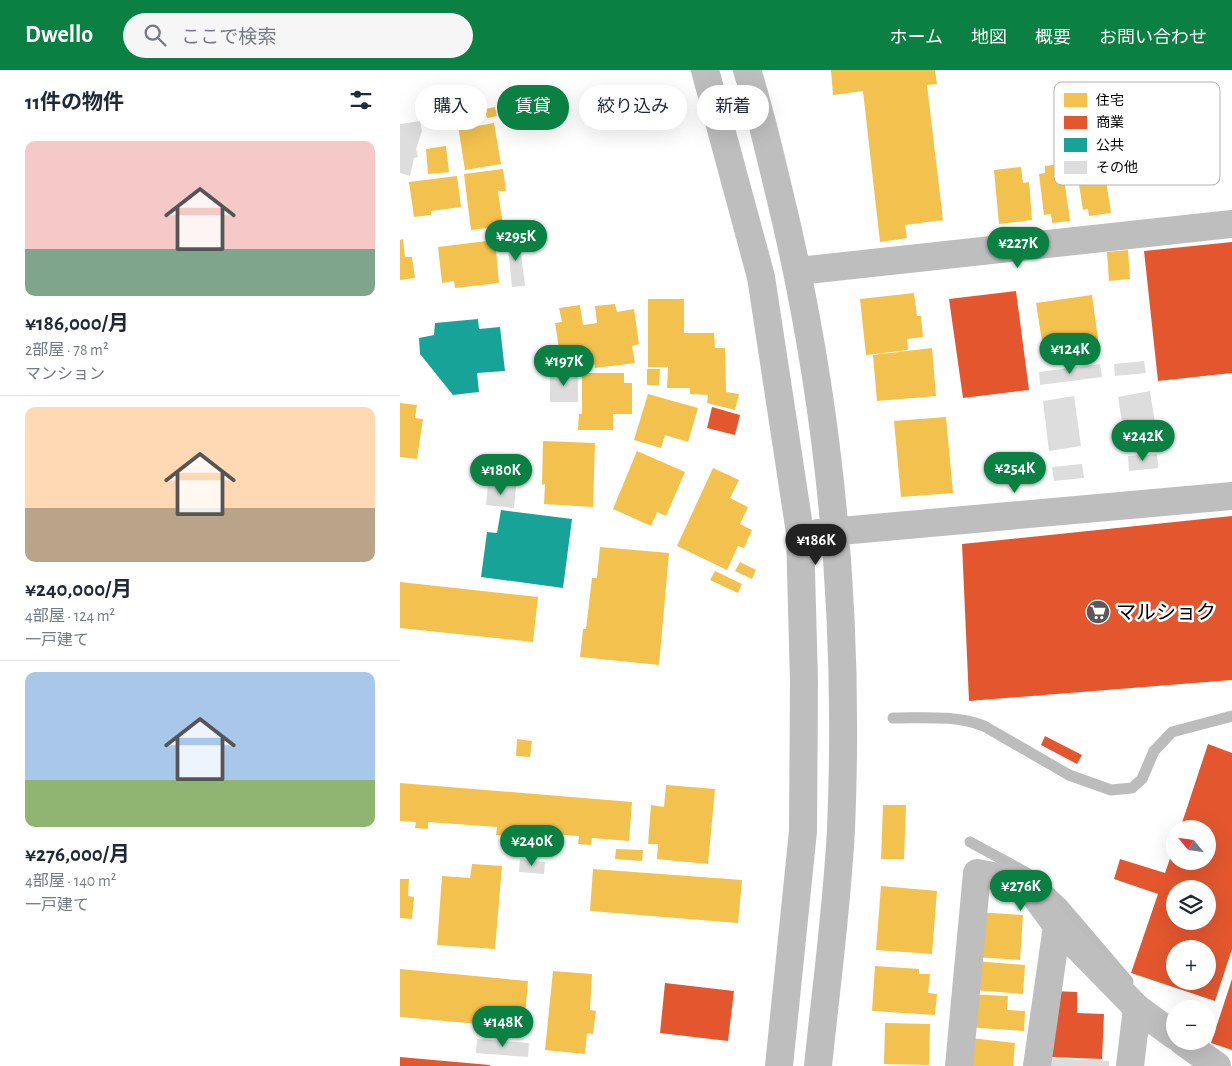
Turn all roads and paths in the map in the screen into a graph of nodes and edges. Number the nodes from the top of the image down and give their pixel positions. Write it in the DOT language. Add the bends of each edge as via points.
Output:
graph roads {
  1 [pos="705,70"];
  2 [pos="747,70"];
  3 [pos="1232,224"];
  4 [pos="798,271"];
  5 [pos="1232,496"];
  6 [pos="836,532"];
  7 [pos="800,533"];
  8 [pos="1057,926"];
  9 [pos="1137,1008"];
  10 [pos="1166,1029"];
  11 [pos="1195,1050"];
  12 [pos="779,1066"];
  13 [pos="818,1066"];
  14 [pos="959,1066"];
  15 [pos="1037,1066"];
  16 [pos="1130,1066"];
  17 [pos="1217,1066"];
  1 -- 7 [label="street" via="761,277"];
  2 -- 4 [label="street"];
  3 -- 4 [label="street"];
  4 -- 6 [label="street" via="818,390"];
  5 -- 6 [label="street"];
  6 -- 7 [label="street"];
  6 -- 13 [label="street" via="842,680 841,830"];
  7 -- 12 [label="street" via="803,831"];
  8 -- 9 [label="street"];
  8 -- 14 [label="street" via="1025,882 977,873"];
  8 -- 15 [label="street"];
  9 -- 10 [label="street"];
  9 -- 16 [label="street"];
  11 -- 17 [label="street"];
}
